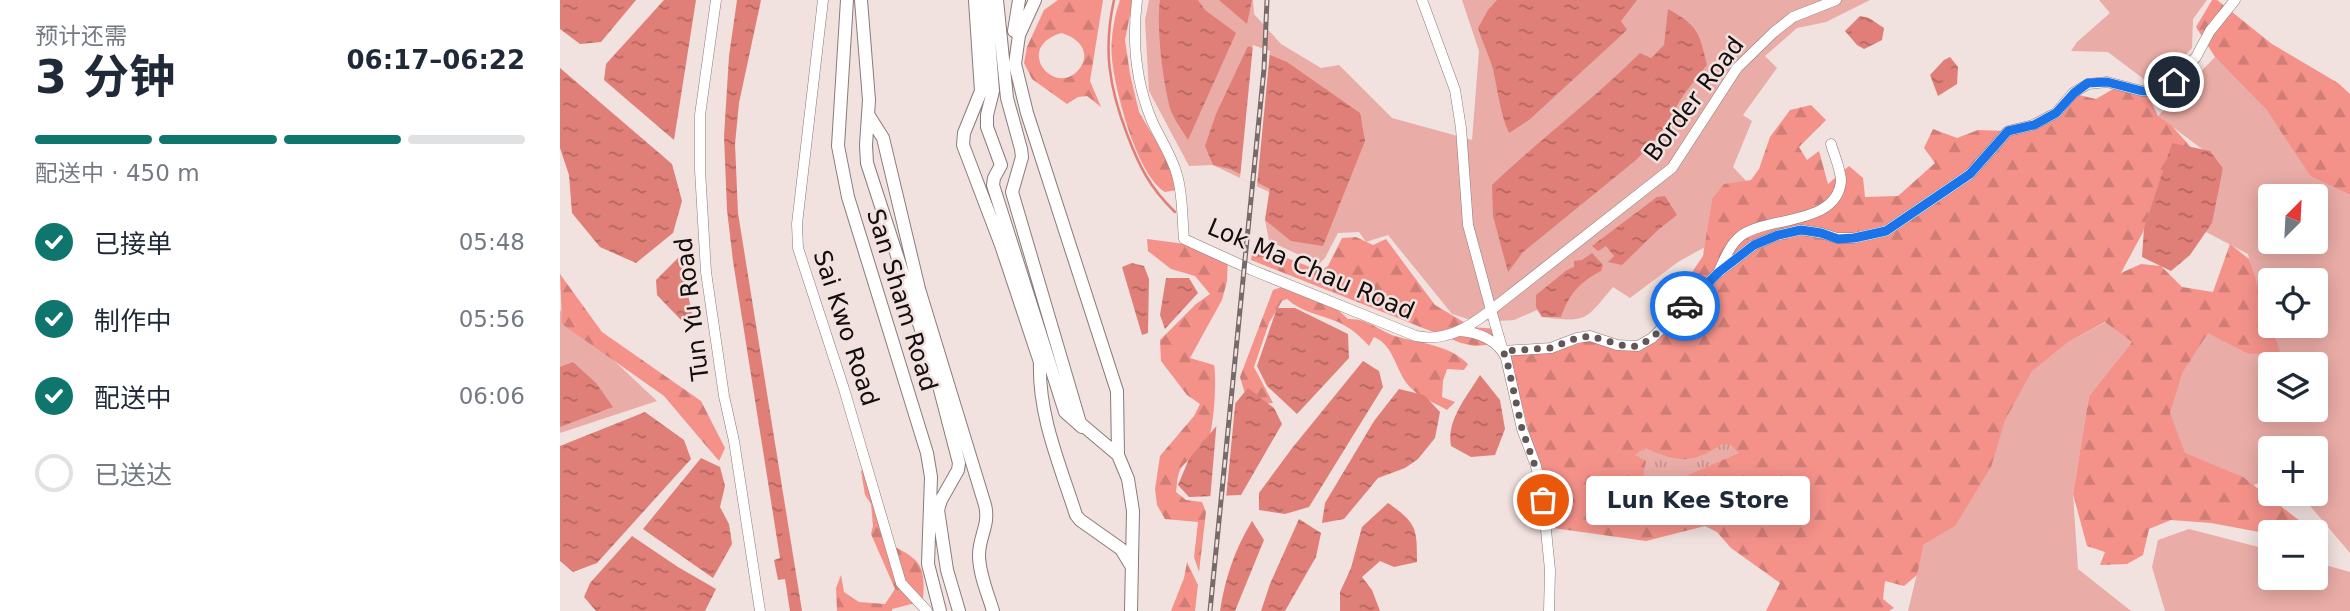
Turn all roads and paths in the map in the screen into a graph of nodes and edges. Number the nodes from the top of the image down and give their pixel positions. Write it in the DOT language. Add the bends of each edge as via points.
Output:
graph roads {
  1 [pos="716,0"];
  2 [pos="822,0"];
  3 [pos="847,0"];
  4 [pos="861,0"];
  5 [pos="975,0"];
  6 [pos="986,0"];
  7 [pos="997,0"];
  8 [pos="1019,0"];
  9 [pos="1035,0"];
  10 [pos="1137,0"];
  11 [pos="1422,0"];
  12 [pos="1836,0"];
  13 [pos="2235,0"];
  14 [pos="1015,64"];
  15 [pos="869,115"];
  16 [pos="1831,144"];
  17 [pos="1719,272"];
  18 [pos="1491,310"];
  19 [pos="1459,331"];
  20 [pos="1503,351"];
  21 [pos="1083,427"];
  22 [pos="1118,455"];
  23 [pos="1132,567"];
  24 [pos="760,611"];
  25 [pos="927,611"];
  26 [pos="940,611"];
  27 [pos="959,611"];
  28 [pos="993,611"];
  29 [pos="1131,611"];
  30 [pos="1549,611"];
  1 -- 24 [label="street, Tun Yu Road" via="700,115 706,272"];
  2 -- 25 [label="street, Sai Kwo Road" via="798,248 901,583"];
  3 -- 26 [label="main road, San Sham Road" via="838,146 848,197 927,453 928,564"];
  4 -- 15 [label="main road, San Sham Road"];
  5 -- 23 [label="main road" via="981,91 963,145 1040,362 1045,421 1076,515 1121,549"];
  6 -- 21 [label="main road" via="993,91 987,127 1001,165 993,186 1065,412"];
  7 -- 21 [label="main road" via="1007,98 1022,157 1012,192"];
  8 -- 14 [label="main road" via="1011,47"];
  9 -- 14 [label="main road" via="1024,19"];
  10 -- 19 [label="street, Lok Ma Chau Road" via="1138,72 1149,113 1177,174 1184,239 1416,336 1436,338"];
  11 -- 18 [label="street" via="1455,90 1468,225"];
  12 -- 18 [label="street, Border Road" via="1793,17 1774,32 1737,68 1672,168"];
  13 -- 17 [label="street" via="2196,57 2160,91 2088,83 2056,113 2034,125 2008,131 1970,174 1886,231 1838,239 1801,230 1778,235 1754,245"];
  14 -- 22 [label="main road" via="1118,391"];
  15 -- 27 [label="main road, San Sham Road" via="867,163 938,382 959,463 938,510"];
  15 -- 28 [label="main road, San Sham Road" via="883,138 919,289 988,516 979,553"];
  16 -- 17 [label="street" via="1841,180 1828,205 1815,215 1745,234 1731,247"];
  17 -- 20 [label="street" via="1652,338 1638,346 1590,336 1551,348"];
  18 -- 19 [label="street, Lok Ma Chau Road"];
  18 -- 20 [label="street"];
  19 -- 20 [label="street, Lok Ma Chau Road" via="1480,335"];
  20 -- 30 [label="street" via="1543,500"];
  21 -- 22 [label="main road"];
  22 -- 23 [label="main road" via="1133,511"];
  23 -- 29 [label="main road"];
}
